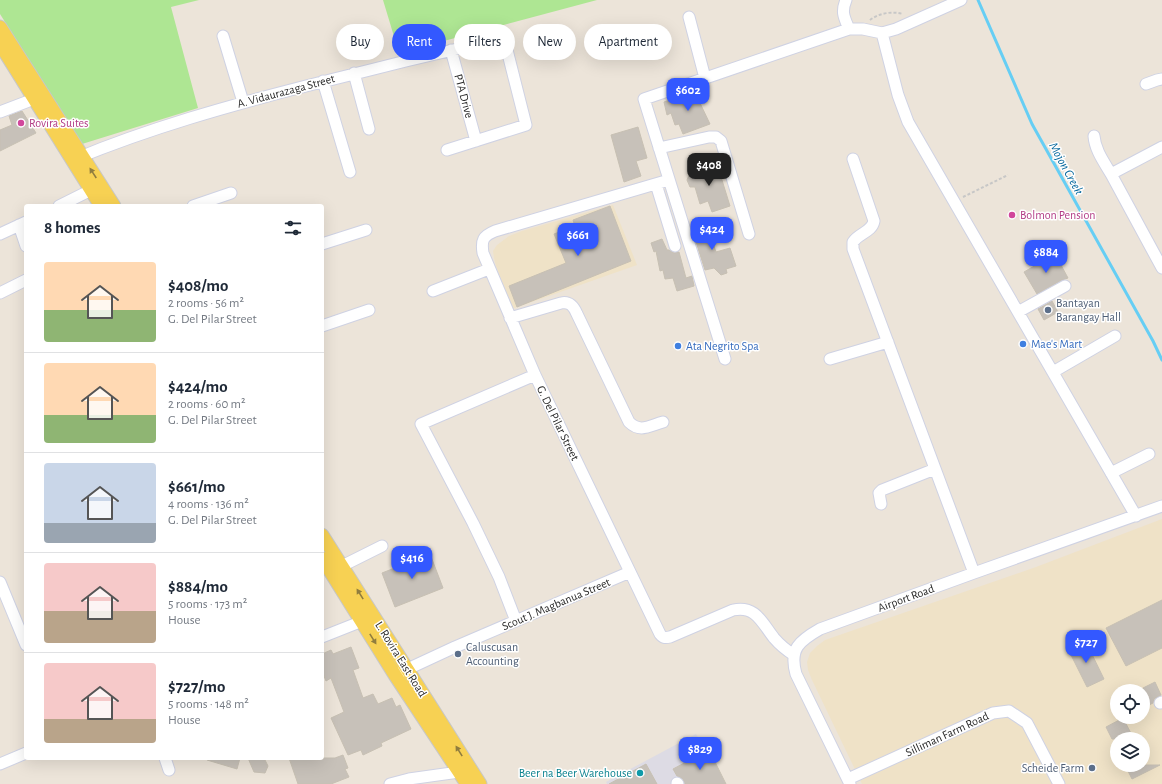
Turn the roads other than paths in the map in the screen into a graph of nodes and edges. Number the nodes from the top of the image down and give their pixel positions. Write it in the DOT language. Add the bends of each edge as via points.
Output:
graph roads {
  1 [pos="846,0"];
  2 [pos="961,0"];
  3 [pos="690,17"];
  4 [pos="0,27"];
  5 [pos="849,29"];
  6 [pos="882,33"];
  7 [pos="224,36"];
  8 [pos="0,44"];
  9 [pos="451,50"];
  10 [pos="5,61"];
  11 [pos="354,73"];
  12 [pos="705,78"];
  13 [pos="1162,79"];
  14 [pos="324,81"];
  15 [pos="1146,84"];
  16 [pos="34,99"];
  17 [pos="243,102"];
  18 [pos="0,112"];
  19 [pos="369,129"];
  20 [pos="1094,136"];
  21 [pos="476,141"];
  22 [pos="1162,147"];
  23 [pos="659,148"];
  24 [pos="447,150"];
  25 [pos="77,158"];
  26 [pos="853,159"];
  27 [pos="350,172"];
  28 [pos="1111,174"];
  29 [pos="669,180"];
  30 [pos="656,184"];
  31 [pos="91,190"];
  32 [pos="231,193"];
  33 [pos="63,204"];
  34 [pos="101,204"];
  35 [pos="112,204"];
  36 [pos="199,204"];
  37 [pos="23,224"];
  38 [pos="366,230"];
  39 [pos="0,234"];
  40 [pos="749,234"];
  41 [pos="324,243"];
  42 [pos="675,246"];
  43 [pos="1158,252"];
  44 [pos="1162,268"];
  45 [pos="489,269"];
  46 [pos="24,281"];
  47 [pos="1065,286"];
  48 [pos="433,291"];
  49 [pos="0,293"];
  50 [pos="369,310"];
  51 [pos="1018,312"];
  52 [pos="510,318"];
  53 [pos="324,325"];
  54 [pos="1115,336"];
  55 [pos="888,342"];
  56 [pos="725,359"];
  57 [pos="830,359"];
  58 [pos="1053,372"];
  59 [pos="535,375"];
  60 [pos="663,422"];
  61 [pos="1149,454"];
  62 [pos="935,469"];
  63 [pos="1111,473"];
  64 [pos="881,504"];
  65 [pos="1162,506"];
  66 [pos="1136,516"];
  67 [pos="324,538"];
  68 [pos="382,546"];
  69 [pos="324,561"];
  70 [pos="342,566"];
  71 [pos="630,572"];
  72 [pos="974,573"];
  73 [pos="0,582"];
  74 [pos="368,619"];
  75 [pos="516,621"];
  76 [pos="324,636"];
  77 [pos="24,640"];
  78 [pos="794,655"];
  79 [pos="408,669"];
  80 [pos="396,675"];
  81 [pos="24,755"];
  82 [pos="166,760"];
  83 [pos="0,764"];
  84 [pos="169,770"];
  85 [pos="460,772"];
  86 [pos="849,782"];
  87 [pos="390,784"];
  88 [pos="467,784"];
  89 [pos="480,784"];
  90 [pos="1059,784"];
  1 -- 5 [label="street" via="843,12"];
  2 -- 6 [label="street"];
  3 -- 12 [label="street"];
  4 -- 25 [label="main road"];
  5 -- 6 [label="street"];
  5 -- 12 [label="street"];
  6 -- 51 [label="street" via="898,95 908,122"];
  7 -- 17 [label="street"];
  8 -- 10 [label="main road"];
  9 -- 11 [label="street, A. Vidaurazaga Street"];
  9 -- 21 [label="street, PTA Drive"];
  9 -- 21 [label="street, A. Vidaurazaga Street" via="504,38 526,125"];
  10 -- 16 [label="main road"];
  11 -- 14 [label="street, A. Vidaurazaga Street"];
  11 -- 19 [label="street"];
  12 -- 23 [label="street" via="644,99"];
  13 -- 15 [label="street"];
  14 -- 17 [label="street, A. Vidaurazaga Street"];
  14 -- 27 [label="street"];
  16 -- 18 [label="street"];
  16 -- 25 [label="main road"];
  17 -- 25 [label="street, A. Vidaurazaga Street"];
  20 -- 28 [label="street" via="1098,152"];
  21 -- 24 [label="street"];
  22 -- 28 [label="street"];
  23 -- 29 [label="street"];
  23 -- 40 [label="street" via="709,137 716,137 722,141"];
  25 -- 31 [label="main road"];
  35 -- 25 [label="main road, one-way"];
  26 -- 55 [label="street" via="874,221 870,230 853,242 853,249"];
  28 -- 43 [label="street"];
  29 -- 30 [label="street, G. Del Pilar Street"];
  29 -- 56 [label="street"];
  30 -- 42 [label="street"];
  30 -- 45 [label="street, G. Del Pilar Street" via="488,234 483,239 482,246"];
  31 -- 33 [label="street"];
  31 -- 34 [label="main road"];
  32 -- 36 [label="street"];
  37 -- 39 [label="street"];
  38 -- 41 [label="street"];
  43 -- 44 [label="street"];
  45 -- 48 [label="street"];
  45 -- 52 [label="street, G. Del Pilar Street"];
  46 -- 49 [label="street"];
  47 -- 51 [label="street"];
  50 -- 53 [label="street"];
  51 -- 58 [label="street"];
  52 -- 59 [label="street, G. Del Pilar Street"];
  52 -- 60 [label="street" via="564,302 569,303 578,314 628,422 639,429"];
  54 -- 58 [label="street"];
  55 -- 57 [label="street"];
  55 -- 62 [label="street"];
  58 -- 63 [label="street"];
  59 -- 71 [label="street, G. Del Pilar Street"];
  59 -- 75 [label="street" via="421,424 473,523"];
  61 -- 63 [label="street"];
  62 -- 64 [label="street" via="882,490 879,493"];
  62 -- 72 [label="street"];
  63 -- 66 [label="street"];
  65 -- 66 [label="street, Airport Road"];
  66 -- 72 [label="street, Airport Road"];
  67 -- 70 [label="main road, L. Rovira East Road"];
  68 -- 70 [label="street"];
  69 -- 74 [label="main road, L. Rovira East Road"];
  74 -- 70 [label="main road, L. Rovira East Road, one-way"];
  71 -- 75 [label="street, Scout J. Magbanua Street"];
  71 -- 78 [label="street, G. Del Pilar Street" via="662,637 670,637 741,608 750,610 758,616 775,640"];
  72 -- 78 [label="street, Airport Road" via="820,629 802,641"];
  73 -- 77 [label="street"];
  74 -- 76 [label="street"];
  74 -- 79 [label="main road, L. Rovira East Road"];
  74 -- 80 [label="main road, L. Rovira East Road, one-way"];
  75 -- 79 [label="street, Scout J. Magbanua Street"];
  78 -- 86 [label="street" via="794,665 800,683"];
  79 -- 80 [label="street, Scout J. Magbanua Street"];
  89 -- 79 [label="main road, L. Rovira East Road, one-way"];
  80 -- 85 [label="main road, L. Rovira East Road"];
  81 -- 83 [label="street"];
  82 -- 84 [label="street"];
  85 -- 87 [label="street"];
  85 -- 88 [label="main road, L. Rovira East Road"];
  86 -- 90 [label="street, Silliman Farm Road" via="993,713 1009,711 1027,723"];
}
